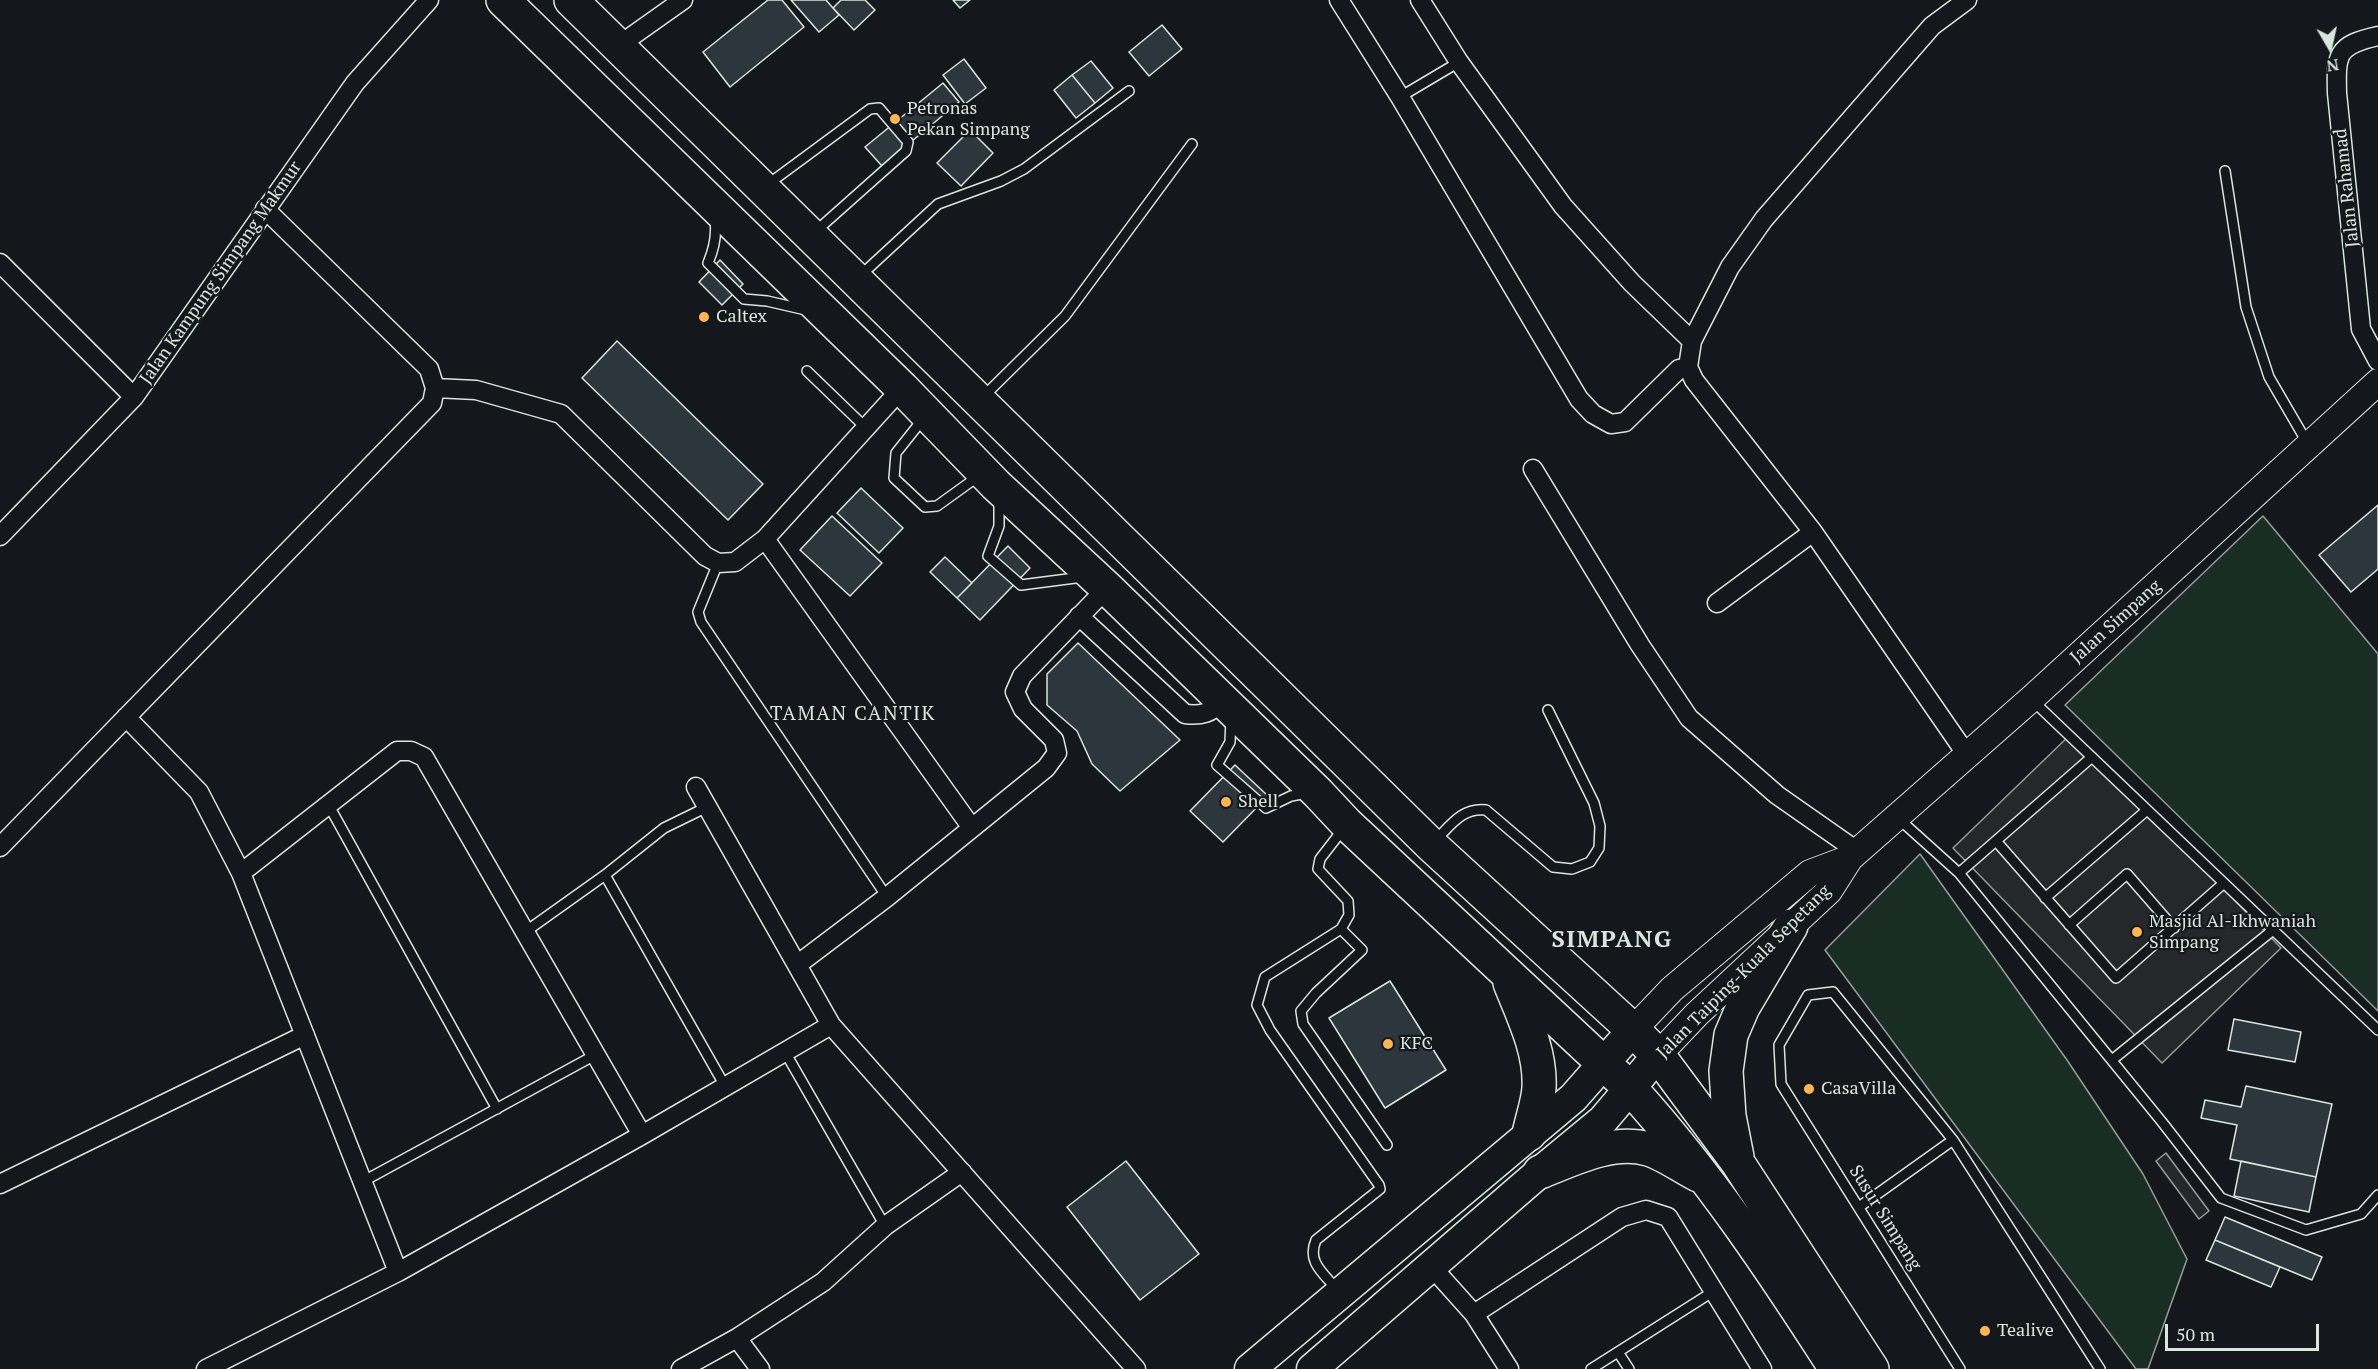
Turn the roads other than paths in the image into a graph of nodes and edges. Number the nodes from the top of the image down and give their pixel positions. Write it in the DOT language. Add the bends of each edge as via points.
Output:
graph roads {
  1 [pos="429,0"];
  2 [pos="503,0"];
  3 [pos="683,0"];
  4 [pos="1339,0"];
  5 [pos="1420,0"];
  6 [pos="1967,0"];
  7 [pos="574,3"];
  8 [pos="2378,36"];
  9 [pos="548,42"];
  10 [pos="618,46"];
  11 [pos="1458,62"];
  12 [pos="662,89"];
  13 [pos="1129,90"];
  14 [pos="1400,97"];
  15 [pos="624,118"];
  16 [pos="1192,144"];
  17 [pos="2225,171"];
  18 [pos="763,189"];
  19 [pos="712,202"];
  20 [pos="265,209"];
  21 [pos="810,236"];
  22 [pos="0,263"];
  23 [pos="856,280"];
  24 [pos="828,316"];
  25 [pos="1692,341"];
  26 [pos="2378,362"];
  27 [pos="1688,367"];
  28 [pos="807,371"];
  29 [pos="435,388"];
  30 [pos="902,388"];
  31 [pos="2376,388"];
  32 [pos="134,397"];
  33 [pos="979,401"];
  34 [pos="927,414"];
  35 [pos="866,428"];
  36 [pos="2309,446"];
  37 [pos="1533,469"];
  38 [pos="990,478"];
  39 [pos="1813,532"];
  40 [pos="0,536"];
  41 [pos="765,540"];
  42 [pos="718,563"];
  43 [pos="1100,582"];
  44 [pos="1717,603"];
  45 [pos="1079,616"];
  46 [pos="2031,699"];
  47 [pos="1226,704"];
  48 [pos="1548,710"];
  49 [pos="126,717"];
  50 [pos="1967,755"];
  51 [pos="2092,757"];
  52 [pos="696,787"];
  53 [pos="1318,793"];
  54 [pos="328,804"];
  55 [pos="707,807"];
  56 [pos="2147,810"];
  57 [pos="1897,817"];
  58 [pos="1347,824"];
  59 [pos="972,828"];
  60 [pos="1996,841"];
  61 [pos="1431,845"];
  62 [pos="0,847"];
  63 [pos="1854,855"];
  64 [pos="241,873"];
  65 [pos="1959,873"];
  66 [pos="605,875"];
  67 [pos="2224,883"];
  68 [pos="887,897"];
  69 [pos="2046,898"];
  70 [pos="2069,925"];
  71 [pos="1791,926"];
  72 [pos="2174,928"];
  73 [pos="1341,929"];
  74 [pos="2272,930"];
  75 [pos="525,932"];
  76 [pos="797,965"];
  77 [pos="1506,973"];
  78 [pos="831,1025"];
  79 [pos="1633,1030"];
  80 [pos="2378,1030"];
  81 [pos="305,1035"];
  82 [pos="785,1052"];
  83 [pos="595,1055"];
  84 [pos="1658,1055"];
  85 [pos="2112,1060"];
  86 [pos="1603,1064"];
  87 [pos="725,1086"];
  88 [pos="1631,1089"];
  89 [pos="496,1109"];
  90 [pos="1529,1134"];
  91 [pos="642,1135"];
  92 [pos="1953,1140"];
  93 [pos="1387,1145"];
  94 [pos="1738,1163"];
  95 [pos="962,1172"];
  96 [pos="1540,1172"];
  97 [pos="1708,1180"];
  98 [pos="362,1182"];
  99 [pos="0,1184"];
  100 [pos="2378,1195"];
  101 [pos="1859,1207"];
  102 [pos="885,1226"];
  103 [pos="1431,1266"];
  104 [pos="398,1272"];
  105 [pos="1714,1291"];
  106 [pos="1340,1294"];
  107 [pos="1474,1314"];
  108 [pos="736,1338"];
  109 [pos="1618,1352"];
  110 [pos="756,1368"];
  111 [pos="1765,1368"];
  112 [pos="206,1369"];
  113 [pos="681,1369"];
  114 [pos="1136,1369"];
  115 [pos="1250,1369"];
  116 [pos="1312,1369"];
  117 [pos="1509,1369"];
  118 [pos="1591,1369"];
  119 [pos="1629,1369"];
  120 [pos="1836,1369"];
  121 [pos="1872,1369"];
  122 [pos="1960,1369"];
  123 [pos="2100,1369"];
  1 -- 20 [label="street, Jalan Kampung Simpang Makmur" via="355,82"];
  2 -- 9 [label="highway"];
  3 -- 10 [label="street"];
  4 -- 14 [label="street"];
  5 -- 11 [label="street"];
  6 -- 25 [label="street" via="1932,27 1764,219 1730,267"];
  7 -- 9 [label="highway" via="584,30 582,39 569,46"];
  7 -- 10 [label="highway"];
  8 -- 26 [label="street, Jalan Rahamad" via="2347,47 2336,61 2361,329"];
  9 -- 15 [label="highway"];
  10 -- 12 [label="highway"];
  11 -- 14 [label="lane"];
  11 -- 25 [label="street" via="1563,206 1632,283"];
  12 -- 15 [label="highway" via="646,84 631,86 623,92 620,103"];
  12 -- 18 [label="highway"];
  13 -- 23 [label="lane" via="1024,169 938,204"];
  14 -- 27 [label="street" via="1580,399 1593,414 1611,424 1625,422 1678,369"];
  15 -- 19 [label="highway"];
  16 -- 33 [label="lane" via="1065,316"];
  17 -- 36 [label="lane" via="2246,307 2269,377"];
  18 -- 21 [label="highway"];
  18 -- 21 [label="lane" via="870,109 879,108 908,142 906,151"];
  19 -- 24 [label="highway"];
  19 -- 24 [label="lane" via="716,230 708,263 744,299"];
  20 -- 29 [label="street" via="429,369"];
  20 -- 32 [label="street, Jalan Kampung Simpang Makmur"];
  21 -- 23 [label="highway"];
  22 -- 32 [label="street"];
  23 -- 33 [label="highway"];
  24 -- 30 [label="highway"];
  25 -- 27 [label="street"];
  27 -- 39 [label="street" via="1694,380"];
  28 -- 35 [label="lane"];
  29 -- 42 [label="street" via="476,390 561,414 705,555"];
  29 -- 49 [label="street" via="432,403"];
  30 -- 34 [label="highway"];
  30 -- 35 [label="street"];
  31 -- 36 [label="main road, Jalan Simpang"];
  32 -- 40 [label="street, Jalan Kampung Simpang Makmur"];
  33 -- 61 [label="highway"];
  34 -- 38 [label="highway"];
  34 -- 38 [label="lane" via="896,453 894,478 925,507 937,506"];
  35 -- 41 [label="street"];
  36 -- 46 [label="main road, Jalan Simpang"];
  37 -- 63 [label="street" via="1689,718 1777,795"];
  38 -- 43 [label="highway"];
  38 -- 43 [label="lane" via="1000,508 999,526 988,556 1021,585"];
  39 -- 44 [label="street"];
  39 -- 50 [label="street"];
  41 -- 42 [label="street" via="735,562"];
  41 -- 59 [label="street"];
  42 -- 68 [label="lane" via="698,612 701,622"];
  43 -- 45 [label="street"];
  43 -- 47 [label="highway"];
  45 -- 47 [label="street" via="1185,714 1199,716"];
  45 -- 59 [label="street" via="1022,676 1015,692 1023,709 1054,740 1057,753 1046,768"];
  46 -- 50 [label="main road, Jalan Simpang"];
  46 -- 51 [label="lane"];
  47 -- 53 [label="highway"];
  47 -- 53 [label="lane" via="1230,742 1217,765 1266,807 1291,796"];
  48 -- 61 [label="lane" via="1594,803 1600,826 1599,848 1590,862 1572,869 1553,867 1485,810 1474,808 1464,812"];
  49 -- 62 [label="street"];
  49 -- 64 [label="street" via="199,792"];
  50 -- 57 [label="main road, Jalan Simpang"];
  51 -- 56 [label="lane"];
  51 -- 60 [label="lane"];
  52 -- 55 [label="street"];
  53 -- 58 [label="highway"];
  54 -- 64 [label="street"];
  54 -- 75 [label="street" via="397,752 411,751 424,757"];
  54 -- 89 [label="lane"];
  55 -- 66 [label="lane" via="664,828"];
  55 -- 76 [label="street"];
  56 -- 67 [label="lane"];
  56 -- 69 [label="lane"];
  57 -- 63 [label="main road, Jalan Simpang"];
  57 -- 65 [label="lane"];
  58 -- 73 [label="lane" via="1320,859 1318,869 1348,901 1349,915"];
  58 -- 77 [label="highway"];
  59 -- 68 [label="street"];
  60 -- 65 [label="lane"];
  60 -- 69 [label="lane"];
  61 -- 79 [label="highway"];
  63 -- 71 [label="main road, Jalan Taiping-Kuala Sepetang" via="1829,891"];
  63 -- 79 [label="main road, Jalan Taiping-Kuala Sepetang" via="1810,873 1672,989"];
  64 -- 81 [label="street"];
  65 -- 85 [label="lane"];
  66 -- 75 [label="lane"];
  66 -- 87 [label="lane"];
  67 -- 72 [label="lane"];
  67 -- 74 [label="lane"];
  68 -- 76 [label="street"];
  69 -- 70 [label="lane"];
  70 -- 72 [label="lane" via="2116,978"];
  70 -- 72 [label="lane" via="2127,874"];
  71 -- 84 [label="main road, Jalan Taiping-Kuala Sepetang"];
  71 -- 94 [label="highway" via="1731,1035 1726,1071"];
  73 -- 93 [label="lane" via="1362,950 1301,1011 1303,1024"];
  73 -- 106 [label="lane" via="1265,977 1257,1005 1270,1030 1379,1185 1380,1189 1316,1240 1312,1250 1313,1260"];
  74 -- 80 [label="lane"];
  74 -- 85 [label="lane"];
  75 -- 83 [label="street"];
  76 -- 78 [label="street"];
  77 -- 86 [label="highway"];
  77 -- 90 [label="highway" via="1536,1056 1539,1088"];
  78 -- 82 [label="street"];
  78 -- 95 [label="street"];
  79 -- 84 [label="highway"];
  79 -- 86 [label="main road, Jalan Taiping-Kuala Sepetang"];
  81 -- 98 [label="street"];
  81 -- 99 [label="street"];
  82 -- 87 [label="street"];
  82 -- 102 [label="lane"];
  83 -- 89 [label="lane"];
  83 -- 91 [label="street"];
  84 -- 88 [label="main road, Jalan Taiping-Kuala Sepetang"];
  84 -- 94 [label="highway"];
  85 -- 100 [label="lane" via="2221,1198 2306,1230 2361,1214"];
  86 -- 88 [label="highway"];
  86 -- 90 [label="main road, Jalan Taiping-Kuala Sepetang" via="1573,1098"];
  87 -- 91 [label="street"];
  88 -- 96 [label="main road, Jalan Taiping-Kuala Sepetang" via="1603,1120"];
  88 -- 97 [label="highway"];
  89 -- 98 [label="lane"];
  90 -- 106 [label="main road, Jalan Taiping-Kuala Sepetang"];
  91 -- 104 [label="street"];
  92 -- 101 [label="lane"];
  92 -- 101 [label="lane, Susur Simpang" via="1833,992 1808,994 1779,1045 1781,1084"];
  92 -- 123 [label="lane"];
  94 -- 121 [label="highway"];
  95 -- 102 [label="street"];
  95 -- 114 [label="street"];
  96 -- 97 [label="highway" via="1614,1146 1648,1149"];
  96 -- 103 [label="main road, Jalan Taiping-Kuala Sepetang"];
  97 -- 120 [label="highway"];
  98 -- 104 [label="street"];
  101 -- 122 [label="lane, Susur Simpang"];
  102 -- 108 [label="street" via="823,1282"];
  103 -- 107 [label="street"];
  103 -- 116 [label="main road, Jalan Taiping-Kuala Sepetang"];
  104 -- 112 [label="street"];
  105 -- 107 [label="street" via="1668,1217 1646,1210 1622,1217"];
  105 -- 109 [label="lane"];
  105 -- 111 [label="street"];
  106 -- 115 [label="main road, Jalan Taiping-Kuala Sepetang"];
  107 -- 117 [label="street"];
  108 -- 110 [label="street"];
  108 -- 113 [label="street"];
  109 -- 118 [label="lane"];
  109 -- 119 [label="lane"];
}
